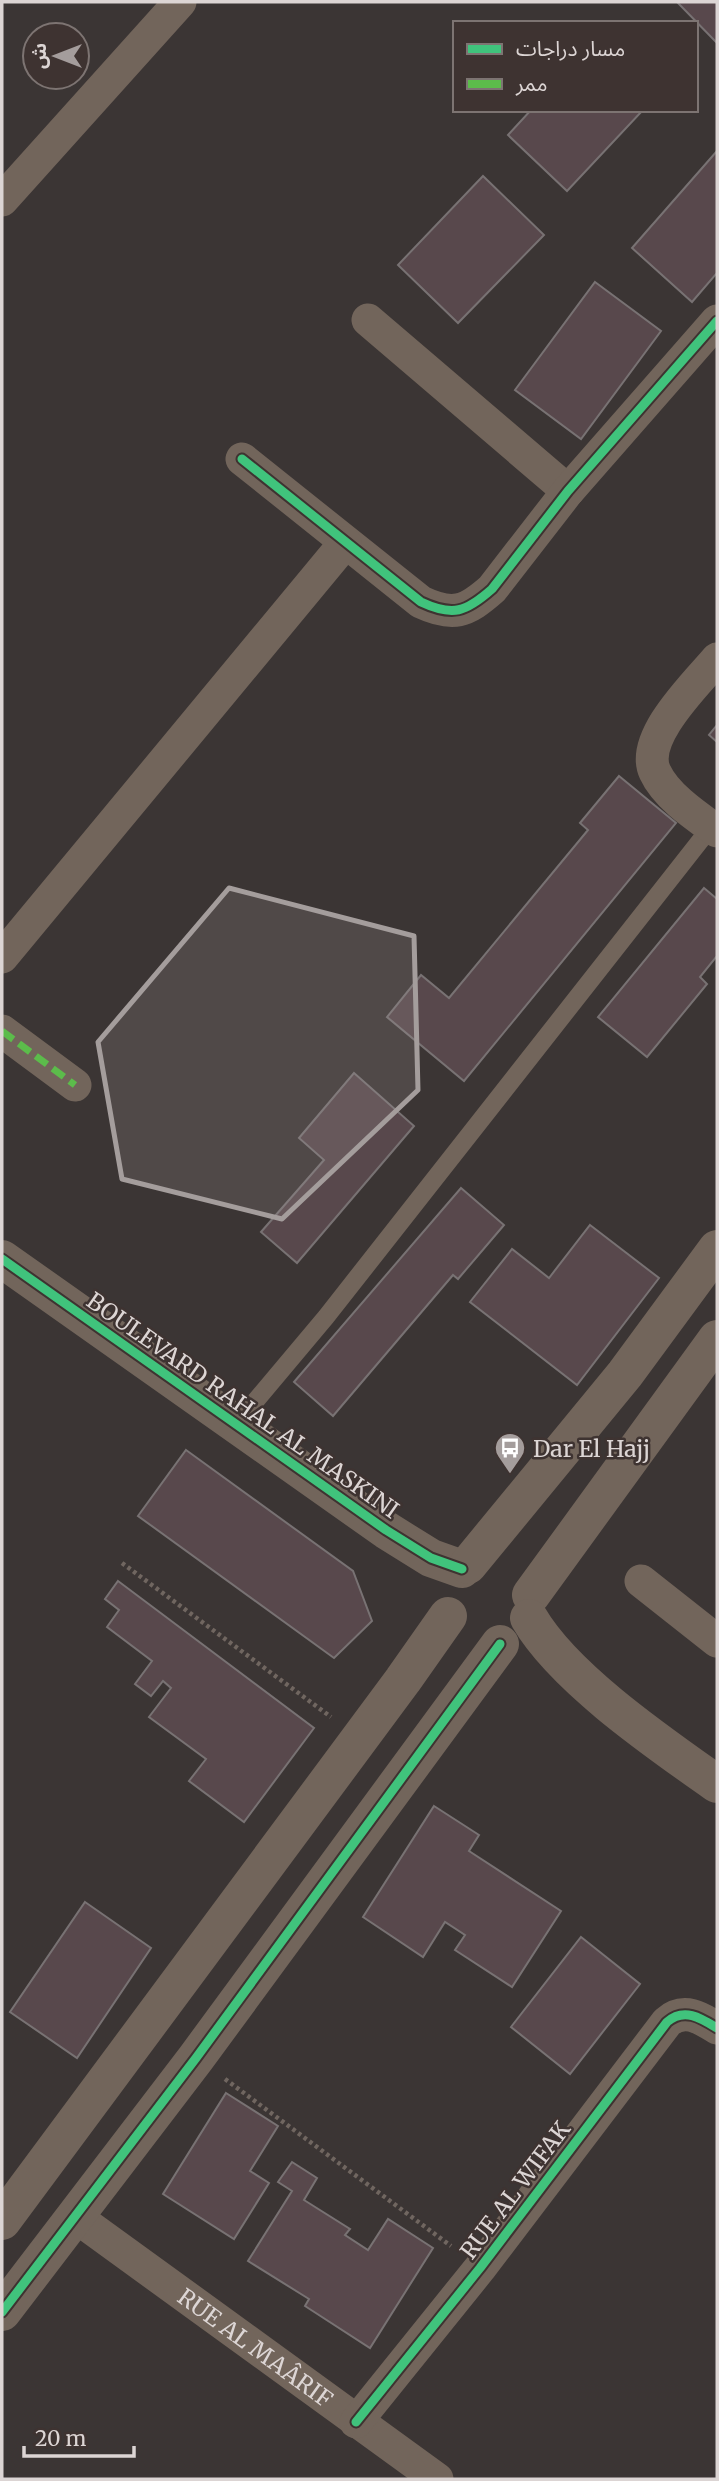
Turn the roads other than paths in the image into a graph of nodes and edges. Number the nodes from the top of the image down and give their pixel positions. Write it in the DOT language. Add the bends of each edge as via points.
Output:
graph roads {
  1 [pos="180,2"];
  2 [pos="2,200"];
  3 [pos="368,320"];
  4 [pos="717,321"];
  5 [pos="242,459"];
  6 [pos="568,491"];
  7 [pos="345,543"];
  8 [pos="717,659"];
  9 [pos="714,829"];
  10 [pos="2,957"];
  11 [pos="2,1031"];
  12 [pos="75,1085"];
  13 [pos="717,1249"];
  14 [pos="2,1259"];
  15 [pos="717,1339"];
  16 [pos="237,1423"];
  17 [pos="641,1581"];
  18 [pos="457,1584"];
  19 [pos="518,1624"];
  20 [pos="717,1641"];
  21 [pos="717,1784"];
  22 [pos="717,2028"];
  23 [pos="76,2217"];
  24 [pos="2,2221"];
  25 [pos="2,2312"];
  26 [pos="356,2422"];
  27 [pos="436,2479"];
  1 -- 2 [label="street"];
  3 -- 6 [label="street"];
  4 -- 6 [label="street"];
  5 -- 7 [label="street"];
  6 -- 7 [label="street" via="492,589 477,602 451,612 421,602"];
  7 -- 10 [label="street"];
  8 -- 9 [label="street" via="665,722 653,760 654,771 667,790"];
  9 -- 16 [label="lane"];
  11 -- 12 [label="street"];
  13 -- 18 [label="street" via="625,1374"];
  14 -- 16 [label="street, BOULEVARD RAHAL AL MASKINI"];
  15 -- 19 [label="street"];
  16 -- 18 [label="street, BOULEVARD RAHAL AL MASKINI" via="431,1558"];
  17 -- 20 [label="street"];
  18 -- 19 [label="street, BOULEVARD RAHAL AL MASKINI" via="459,1634 478,1644"];
  18 -- 19 [label="street, BOULEVARD RAHAL AL MASKINI" via="479,1561 502,1562 521,1574"];
  18 -- 24 [label="street" via="360,1739"];
  19 -- 21 [label="street, BOULEVARD RAHAL AL MASKINI" via="670,1751"];
  19 -- 23 [label="street"];
  22 -- 26 [label="street, RUE AL WIFAK" via="693,2015 681,2014 667,2022"];
  23 -- 25 [label="street"];
  23 -- 26 [label="street, RUE AL MAÂRIF"];
  26 -- 27 [label="street, RUE AL MAÂRIF"];
}
